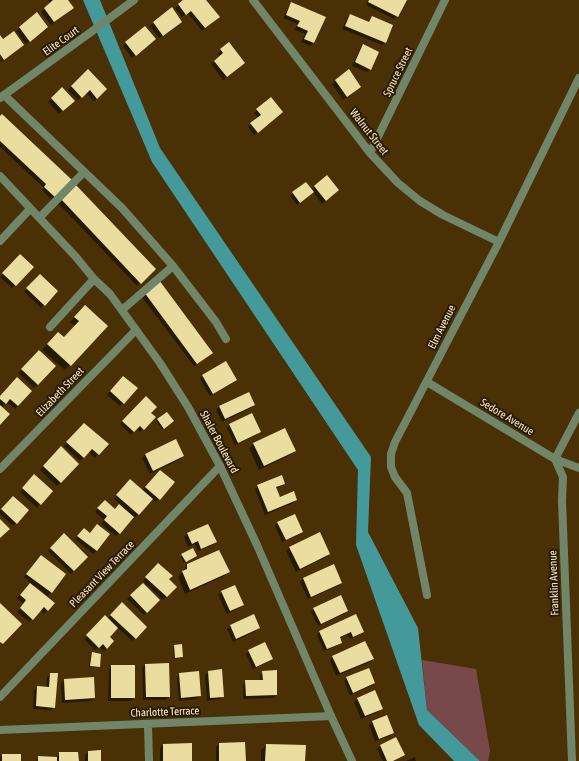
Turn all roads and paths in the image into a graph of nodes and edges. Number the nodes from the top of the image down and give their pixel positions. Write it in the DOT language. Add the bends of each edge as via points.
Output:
graph roads {
  1 [pos="134,0"];
  2 [pos="253,0"];
  3 [pos="445,0"];
  4 [pos="579,78"];
  5 [pos="2,96"];
  6 [pos="370,153"];
  7 [pos="84,172"];
  8 [pos="0,176"];
  9 [pos="30,209"];
  10 [pos="40,217"];
  11 [pos="0,241"];
  12 [pos="499,242"];
  13 [pos="173,266"];
  14 [pos="94,279"];
  15 [pos="122,310"];
  16 [pos="50,327"];
  17 [pos="136,330"];
  18 [pos="226,339"];
  19 [pos="426,382"];
  20 [pos="579,413"];
  21 [pos="555,459"];
  22 [pos="220,466"];
  23 [pos="579,468"];
  24 [pos="0,469"];
  25 [pos="427,596"];
  26 [pos="0,697"];
  27 [pos="331,716"];
  28 [pos="148,724"];
  29 [pos="0,730"];
  30 [pos="149,761"];
  31 [pos="352,761"];
  32 [pos="572,761"];
  1 -- 5 [label="street, Elite Court"];
  2 -- 6 [label="street, Walnut Street"];
  3 -- 6 [label="street, Spruce Street"];
  4 -- 12 [label="street, Elm Avenue"];
  5 -- 7 [label="street"];
  6 -- 12 [label="street, Walnut Street" via="398,183 420,201"];
  7 -- 10 [label="street"];
  7 -- 13 [label="street" via="122,208"];
  8 -- 9 [label="street, Shaler Boulevard"];
  9 -- 10 [label="street, Shaler Boulevard"];
  9 -- 11 [label="street"];
  10 -- 14 [label="street, Shaler Boulevard"];
  12 -- 19 [label="street, Elm Avenue"];
  13 -- 15 [label="street"];
  13 -- 18 [label="street"];
  14 -- 15 [label="street, Shaler Boulevard"];
  14 -- 16 [label="street"];
  15 -- 17 [label="street, Shaler Boulevard"];
  17 -- 22 [label="street, Shaler Boulevard" via="188,407"];
  17 -- 24 [label="street, Elizabeth Street"];
  19 -- 21 [label="street, Sedore Avenue"];
  19 -- 25 [label="street, Elm Avenue" via="395,442 391,454 391,467 407,493"];
  20 -- 21 [label="street"];
  21 -- 23 [label="street, Sedore Avenue"];
  21 -- 32 [label="street, Franklin Avenue" via="563,477"];
  22 -- 26 [label="street, Pleasant View Terrace"];
  22 -- 27 [label="street, Shaler Boulevard"];
  27 -- 28 [label="street, Charlotte Terrace"];
  27 -- 31 [label="street, Shaler Boulevard"];
  28 -- 29 [label="street, Charlotte Terrace"];
  28 -- 30 [label="street"];
}
